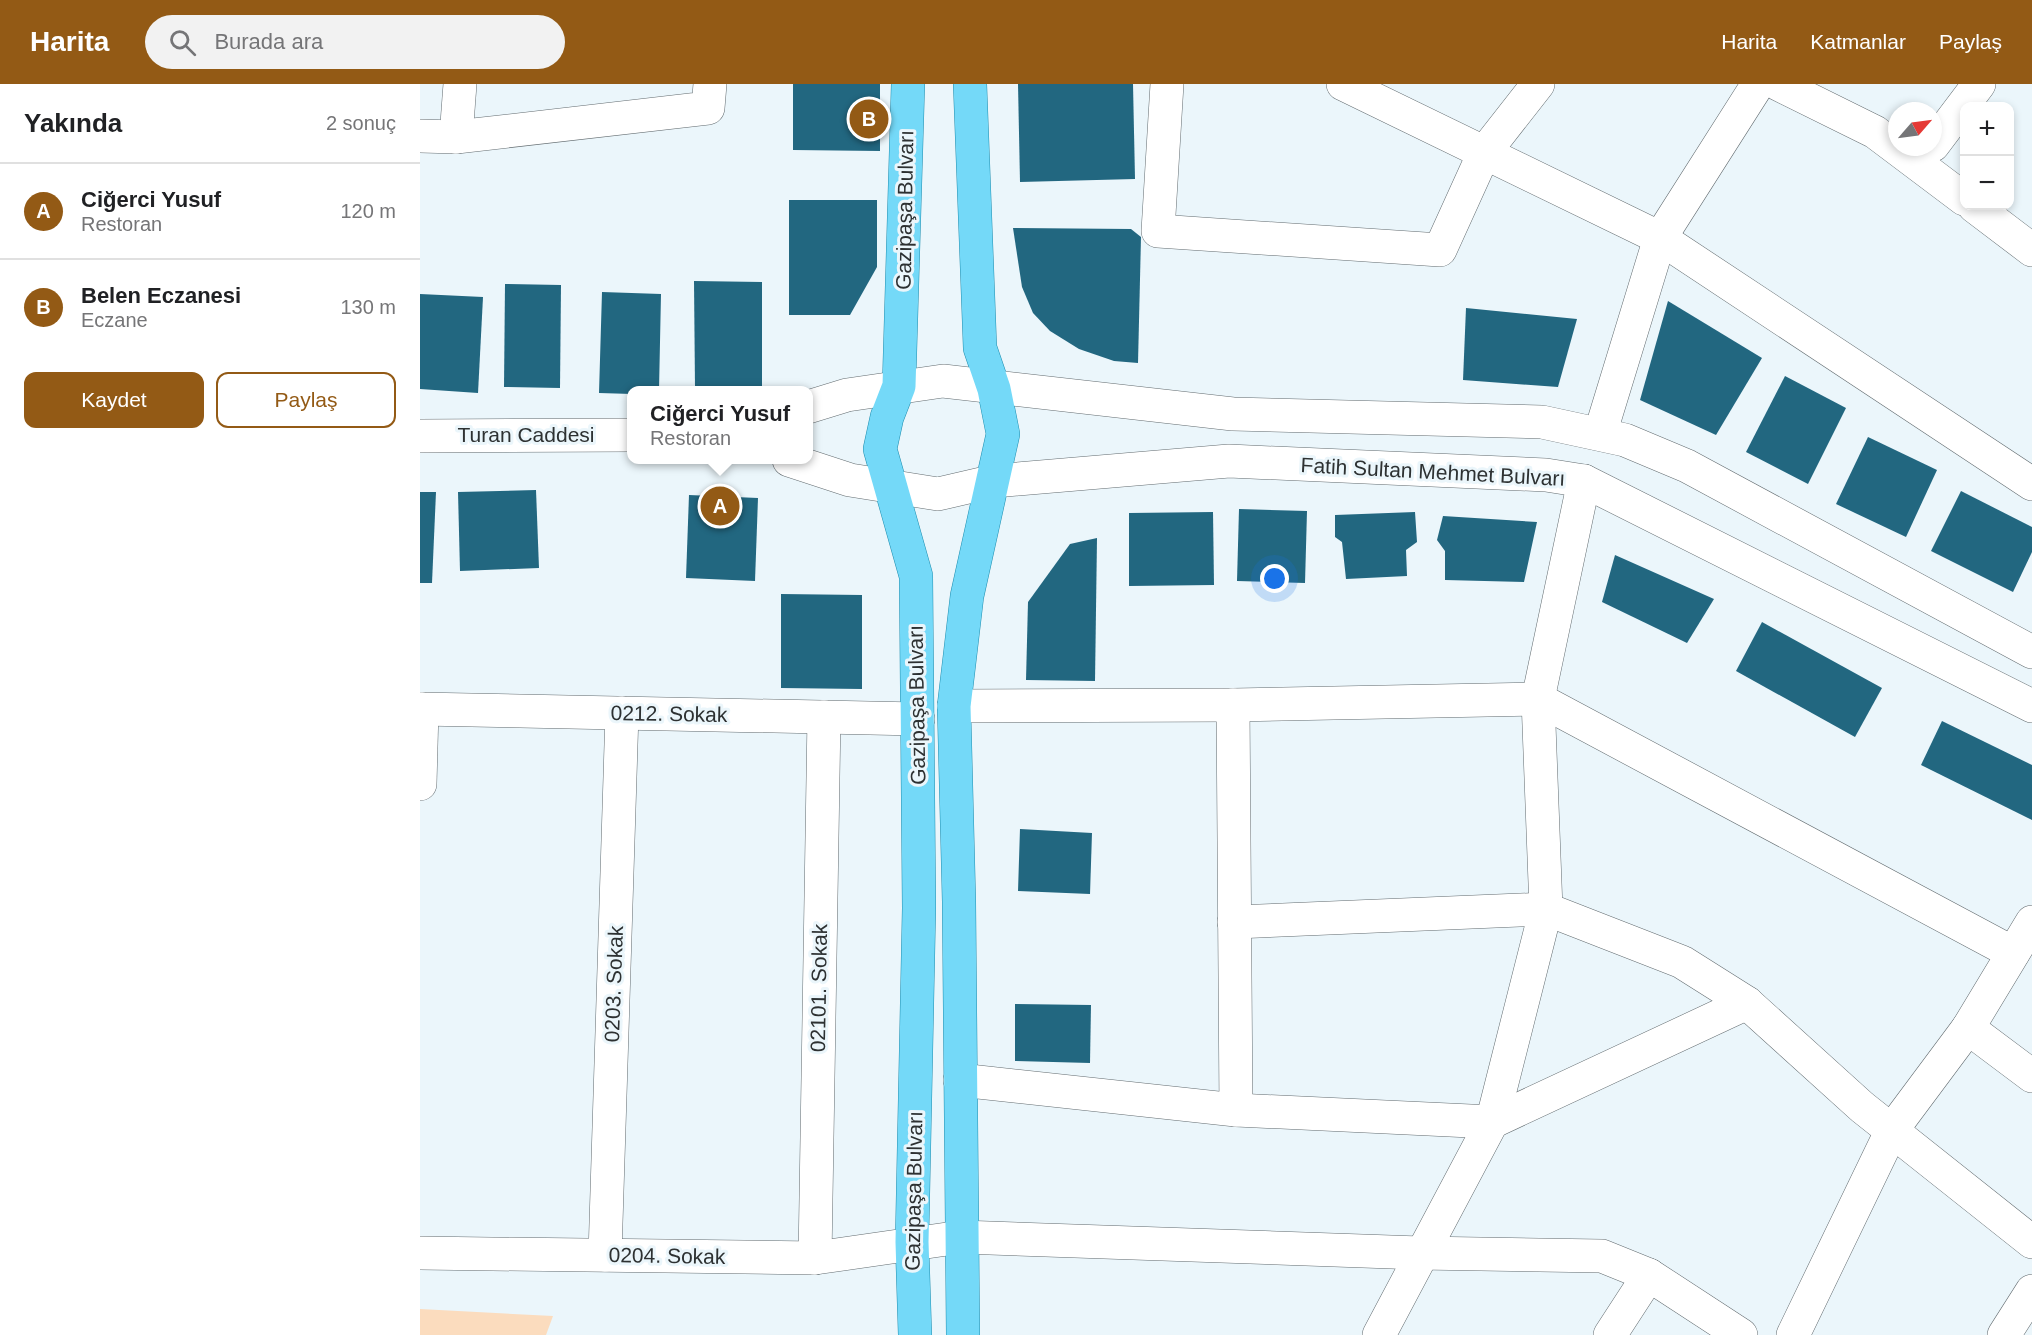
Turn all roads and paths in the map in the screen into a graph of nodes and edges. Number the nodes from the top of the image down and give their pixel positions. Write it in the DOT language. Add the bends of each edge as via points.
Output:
graph roads {
  1 [pos="460,84"];
  2 [pos="710,84"];
  3 [pos="908,84"];
  4 [pos="970,84"];
  5 [pos="1167,84"];
  6 [pos="1343,84"];
  7 [pos="1538,84"];
  8 [pos="1758,84"];
  9 [pos="1778,84"];
  10 [pos="1979,84"];
  11 [pos="1942,133"];
  12 [pos="420,136"];
  13 [pos="456,137"];
  14 [pos="1888,137"];
  15 [pos="1484,153"];
  16 [pos="1931,156"];
  17 [pos="1960,193"];
  18 [pos="1979,210"];
  19 [pos="1660,238"];
  20 [pos="2032,249"];
  21 [pos="899,386"];
  22 [pos="994,389"];
  23 [pos="813,405"];
  24 [pos="1600,434"];
  25 [pos="627,435"];
  26 [pos="420,436"];
  27 [pos="804,464"];
  28 [pos="994,481"];
  29 [pos="1584,481"];
  30 [pos="2032,484"];
  31 [pos="892,485"];
  32 [pos="2032,652"];
  33 [pos="1538,699"];
  34 [pos="1233,705"];
  35 [pos="954,706"];
  36 [pos="2032,706"];
  37 [pos="421,709"];
  38 [pos="622,713"];
  39 [pos="824,717"];
  40 [pos="918,719"];
  41 [pos="420,784"];
  42 [pos="1546,909"];
  43 [pos="1234,922"];
  44 [pos="2032,922"];
  45 [pos="2013,953"];
  46 [pos="1747,1003"];
  47 [pos="1968,1028"];
  48 [pos="2032,1076"];
  49 [pos="960,1080"];
  50 [pos="1236,1110"];
  51 [pos="1492,1122"];
  52 [pos="1892,1130"];
  53 [pos="961,1237"];
  54 [pos="912,1242"];
  55 [pos="2032,1242"];
  56 [pos="420,1253"];
  57 [pos="1420,1253"];
  58 [pos="605,1255"];
  59 [pos="815,1258"];
  60 [pos="1649,1275"];
  61 [pos="2032,1291"];
  62 [pos="915,1335"];
  63 [pos="963,1335"];
  64 [pos="1379,1335"];
  65 [pos="1610,1335"];
  66 [pos="1741,1335"];
  67 [pos="1793,1335"];
  68 [pos="2004,1335"];
  1 -- 13 [label="street"];
  2 -- 13 [label="street" via="708,108"];
  3 -- 21 [label="main road, Gazipaşa Bulvarı"];
  4 -- 22 [label="main road, Gazipaşa Bulvarı" via="981,348"];
  5 -- 15 [label="street" via="1158,231 1440,250"];
  6 -- 15 [label="street"];
  7 -- 15 [label="street"];
  8 -- 19 [label="street"];
  9 -- 14 [label="street"];
  10 -- 11 [label="street"];
  12 -- 13 [label="street"];
  15 -- 19 [label="street"];
  16 -- 17 [label="street"];
  18 -- 20 [label="street"];
  19 -- 24 [label="street"];
  19 -- 30 [label="street"];
  21 -- 22 [label="street" via="943,381"];
  21 -- 23 [label="street"];
  21 -- 31 [label="main road, Gazipaşa Bulvarı" via="886,417 880,449"];
  22 -- 24 [label="street" via="1233,414 1542,422"];
  22 -- 28 [label="main road, Gazipaşa Bulvarı" via="1003,434"];
  24 -- 32 [label="street" via="1687,466"];
  25 -- 26 [label="street, Turan Caddesi"];
  27 -- 31 [label="street, Fatih Sultan Mehmet Bulvarı" via="850,480"];
  28 -- 29 [label="street, Fatih Sultan Mehmet Bulvarı" via="1229,461 1546,475"];
  28 -- 31 [label="street, Fatih Sultan Mehmet Bulvarı" via="938,494"];
  28 -- 35 [label="main road, Gazipaşa Bulvarı" via="967,596"];
  29 -- 33 [label="street"];
  29 -- 36 [label="street, Fatih Sultan Mehmet Bulvarı"];
  31 -- 40 [label="main road, Gazipaşa Bulvarı" via="916,576"];
  33 -- 34 [label="street"];
  33 -- 42 [label="street"];
  33 -- 45 [label="street"];
  34 -- 35 [label="street"];
  34 -- 43 [label="street"];
  35 -- 49 [label="main road, Gazipaşa Bulvarı"];
  37 -- 38 [label="street, 0212. Sokak"];
  37 -- 41 [label="street"];
  38 -- 39 [label="street, 0212. Sokak"];
  38 -- 58 [label="street, 0203. Sokak"];
  39 -- 40 [label="street, 0212. Sokak"];
  39 -- 59 [label="street, 02101. Sokak"];
  40 -- 54 [label="main road, Gazipaşa Bulvarı" via="919,908"];
  42 -- 43 [label="street"];
  42 -- 46 [label="street" via="1682,962"];
  42 -- 51 [label="street"];
  43 -- 50 [label="street"];
  44 -- 45 [label="street"];
  45 -- 47 [label="street"];
  46 -- 51 [label="street"];
  46 -- 52 [label="street"];
  47 -- 48 [label="street"];
  47 -- 52 [label="street"];
  49 -- 50 [label="street"];
  49 -- 53 [label="main road, Gazipaşa Bulvarı"];
  50 -- 51 [label="street"];
  51 -- 57 [label="street"];
  52 -- 55 [label="street"];
  52 -- 67 [label="street"];
  53 -- 54 [label="street, 0204. Sokak"];
  53 -- 57 [label="street, 0204. Sokak"];
  53 -- 63 [label="main road, Gazipaşa Bulvarı"];
  54 -- 59 [label="street, 0204. Sokak"];
  54 -- 62 [label="main road, Gazipaşa Bulvarı"];
  56 -- 58 [label="street, 0204. Sokak"];
  57 -- 60 [label="street, 0204. Sokak" via="1602,1256"];
  57 -- 64 [label="street"];
  58 -- 59 [label="street, 0204. Sokak"];
  60 -- 65 [label="street"];
  60 -- 66 [label="street, 0204. Sokak"];
  61 -- 68 [label="street"];
}
